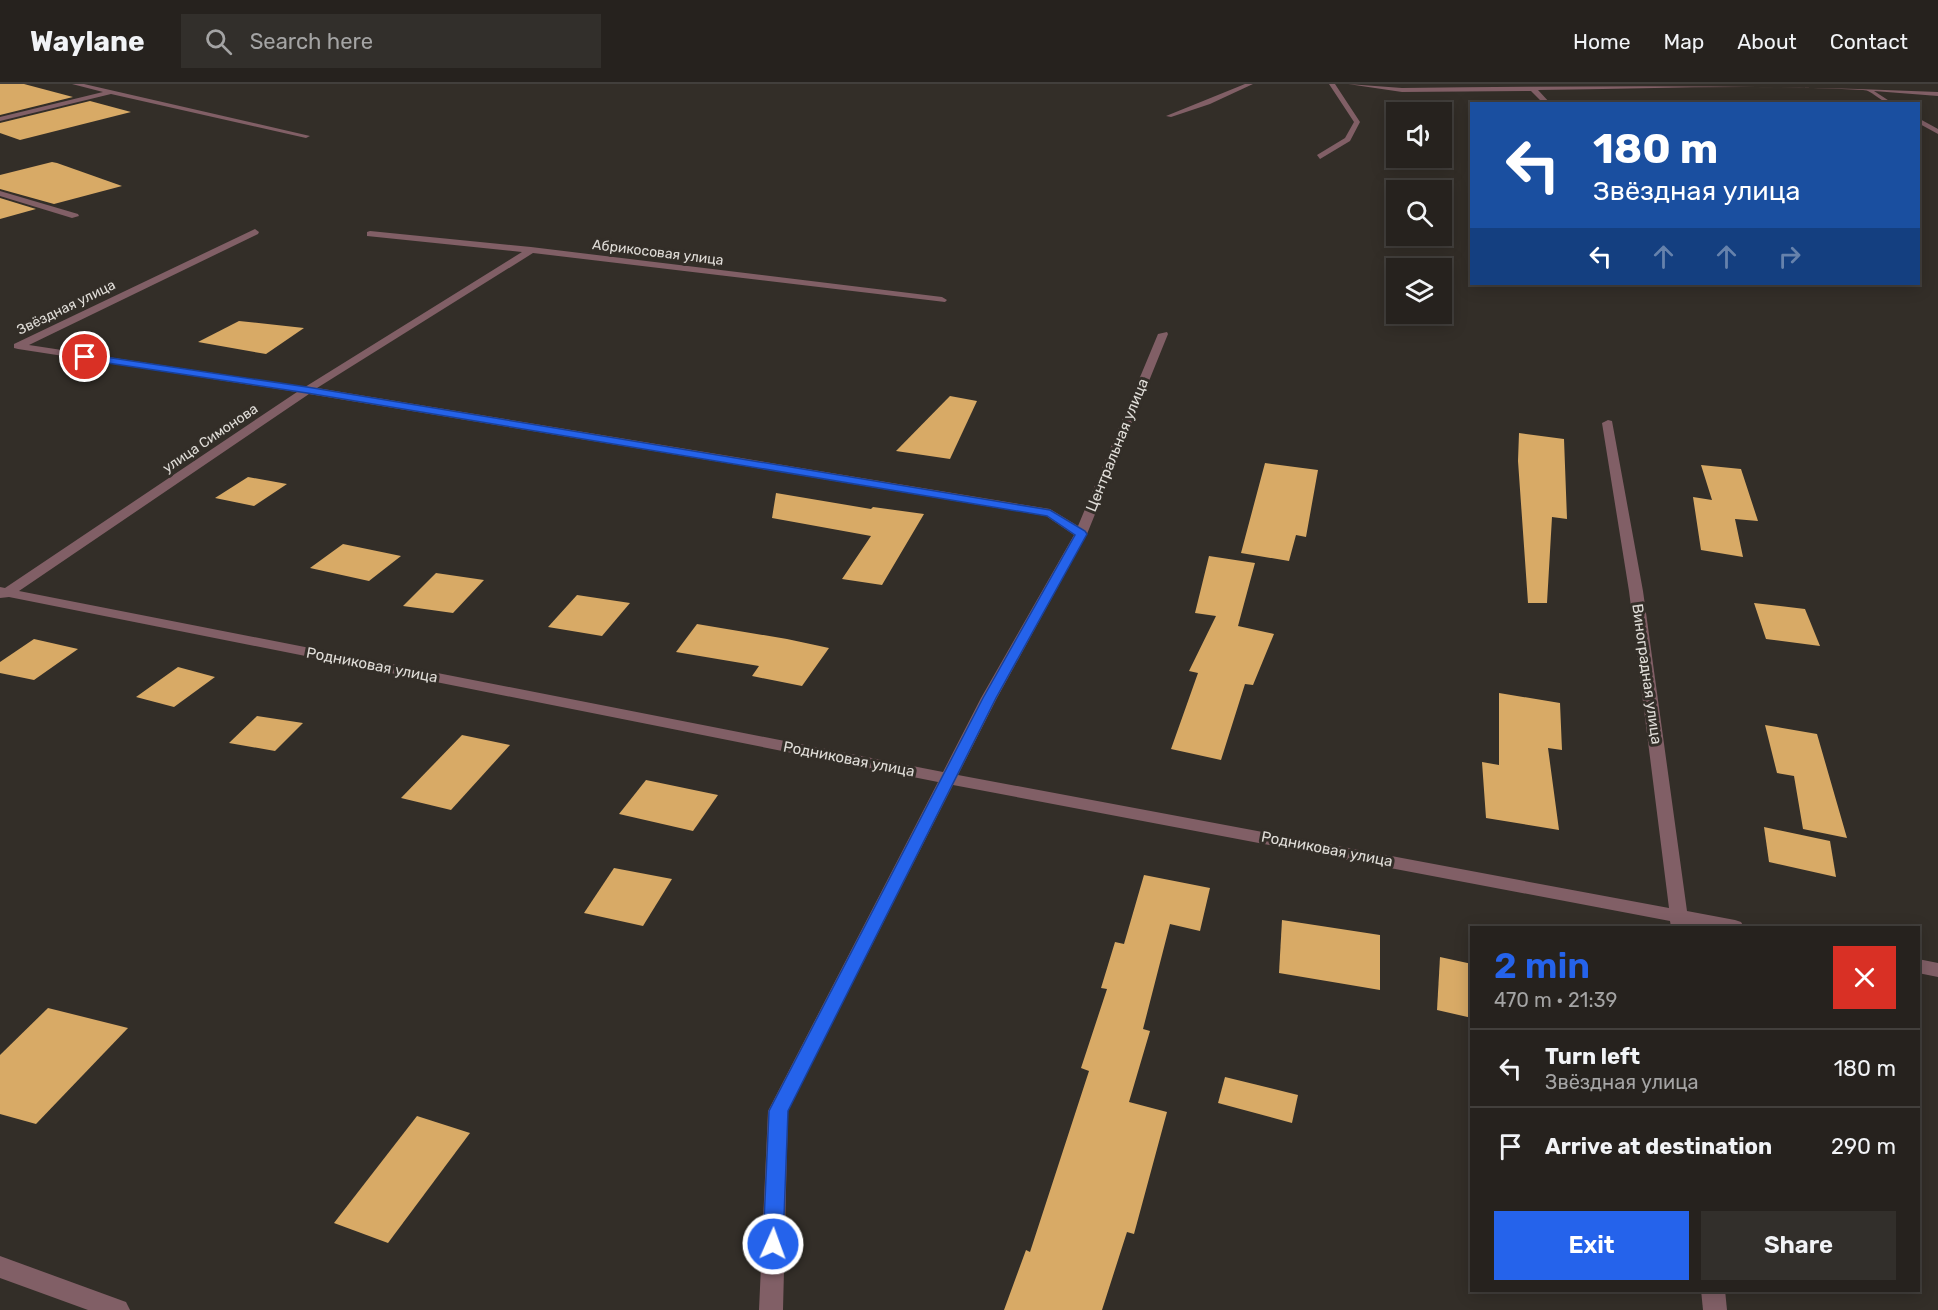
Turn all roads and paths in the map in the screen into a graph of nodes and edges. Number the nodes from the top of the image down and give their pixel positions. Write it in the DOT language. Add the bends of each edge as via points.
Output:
graph roads {
  1 [pos="75,84"];
  2 [pos="1250,84"];
  3 [pos="1332,84"];
  4 [pos="1351,84"];
  5 [pos="1768,85"];
  6 [pos="1864,88"];
  7 [pos="1533,89"];
  8 [pos="111,92"];
  9 [pos="1938,94"];
  10 [pos="1546,102"];
  11 [pos="1888,102"];
  12 [pos="1170,116"];
  13 [pos="0,119"];
  14 [pos="1920,121"];
  15 [pos="1938,132"];
  16 [pos="306,136"];
  17 [pos="1320,157"];
  18 [pos="0,193"];
  19 [pos="75,216"];
  20 [pos="255,232"];
  21 [pos="370,234"];
  22 [pos="531,250"];
  23 [pos="942,300"];
  24 [pos="1163,334"];
  25 [pos="307,390"];
  26 [pos="1608,423"];
  27 [pos="1081,534"];
  28 [pos="2,593"];
  29 [pos="950,779"];
  30 [pos="1679,921"];
  31 [pos="1726,926"];
  32 [pos="1920,966"];
  33 [pos="1938,970"];
  34 [pos="0,1267"];
  35 [pos="1713,1292"];
  36 [pos="117,1310"];
  37 [pos="771,1310"];
  38 [pos="1715,1310"];
  1 -- 8 [label="street"];
  2 -- 12 [label="street"];
  3 -- 17 [label="street" via="1357,122 1355,132 1345,142"];
  4 -- 7 [label="street" via="1402,90"];
  5 -- 6 [label="street"];
  5 -- 7 [label="street"];
  6 -- 9 [label="street"];
  6 -- 11 [label="street"];
  7 -- 10 [label="street"];
  8 -- 13 [label="street"];
  8 -- 16 [label="street"];
  14 -- 15 [label="street"];
  18 -- 19 [label="street"];
  20 -- 25 [label="street, Звёздная улица" via="18,346"];
  21 -- 22 [label="street, Абрикосовая улица"];
  22 -- 23 [label="street, Абрикосовая улица"];
  22 -- 25 [label="street, улица Симонова"];
  24 -- 27 [label="street, Центральная улица"];
  25 -- 27 [label="street, Звёздная улица" via="1050,513"];
  25 -- 28 [label="street, улица Симонова"];
  26 -- 30 [label="street, Виноградная улица" via="1636,591"];
  27 -- 29 [label="street, Центральная улица" via="989,698"];
  28 -- 29 [label="street, Родниковая улица"];
  29 -- 30 [label="street, Родниковая улица"];
  29 -- 37 [label="street, Центральная улица" via="778,1111"];
  30 -- 31 [label="street, Родниковая улица"];
  32 -- 33 [label="street"];
  34 -- 36 [label="street"];
  35 -- 38 [label="street"];
}
